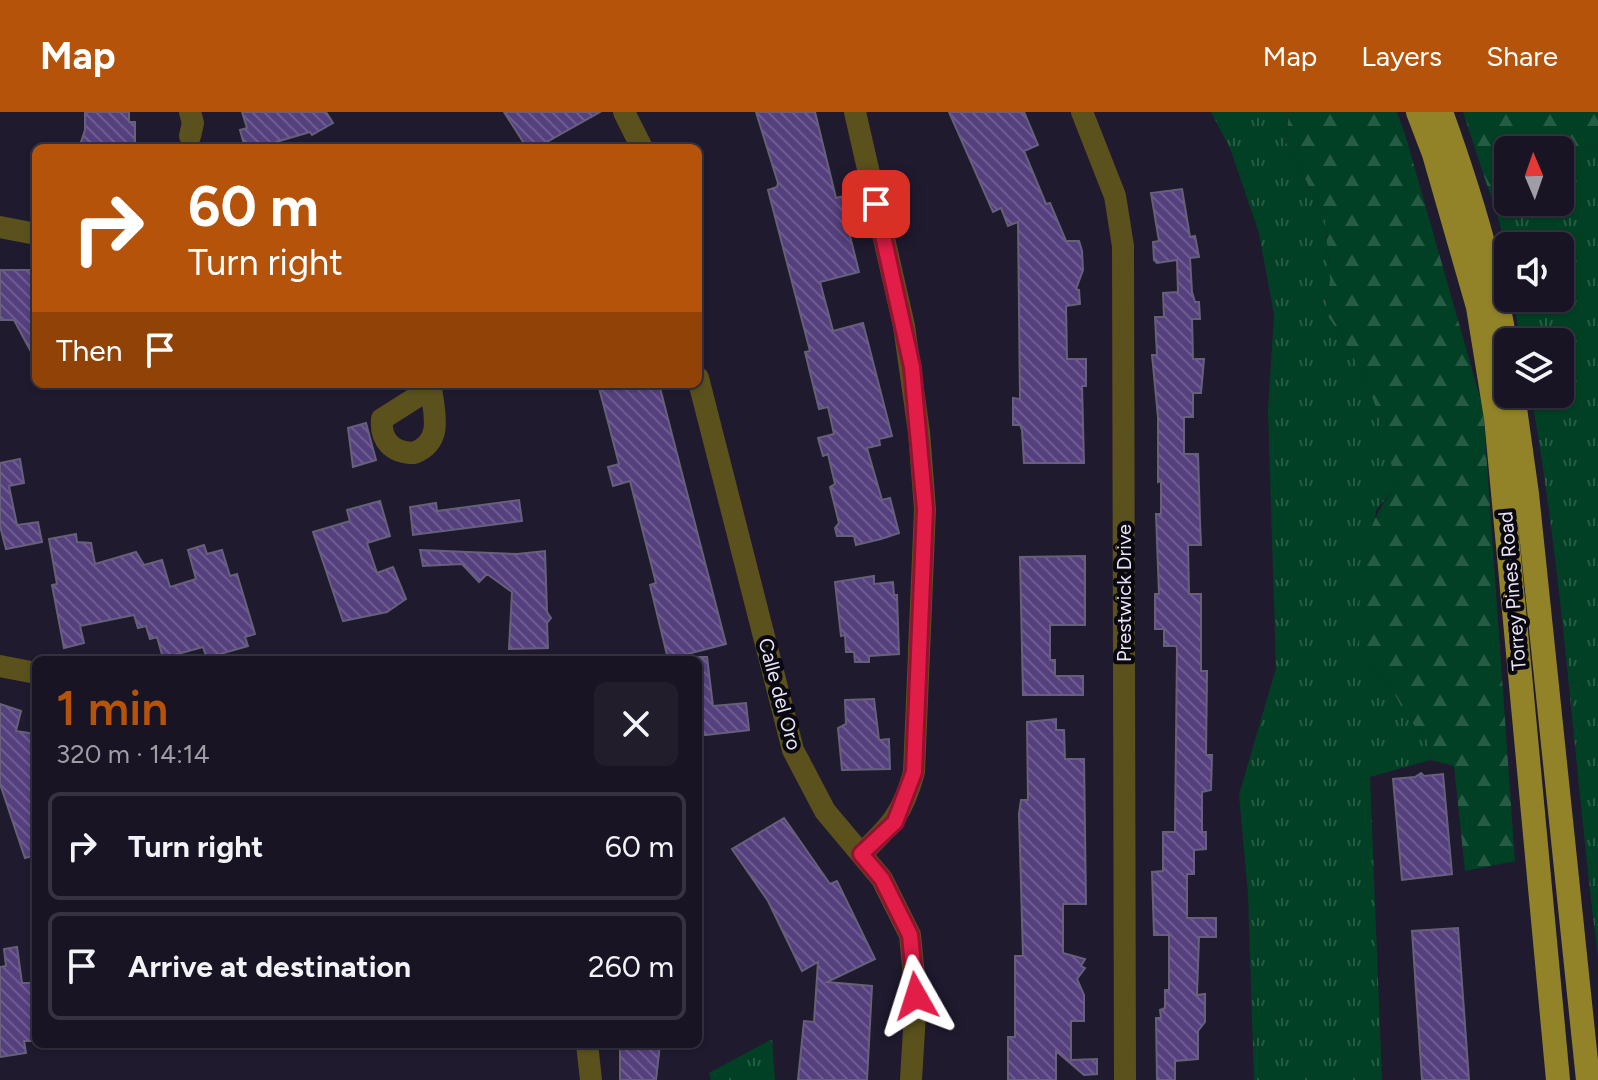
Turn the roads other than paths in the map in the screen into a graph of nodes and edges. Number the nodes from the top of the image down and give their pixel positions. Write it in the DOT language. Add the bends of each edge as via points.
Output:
graph roads {
  1 [pos="190,112"];
  2 [pos="624,112"];
  3 [pos="855,112"];
  4 [pos="1082,112"];
  5 [pos="1418,112"];
  6 [pos="1441,112"];
  7 [pos="190,136"];
  8 [pos="640,144"];
  9 [pos="0,227"];
  10 [pos="32,233"];
  11 [pos="1503,328"];
  12 [pos="701,388"];
  13 [pos="1515,408"];
  14 [pos="0,666"];
  15 [pos="32,672"];
  16 [pos="861,854"];
  17 [pos="587,1048"];
  18 [pos="591,1080"];
  19 [pos="911,1080"];
  20 [pos="1125,1080"];
  21 [pos="1558,1080"];
  22 [pos="1588,1080"];
  1 -- 7 [label="street"];
  2 -- 8 [label="street"];
  3 -- 16 [label="street" via="912,367 925,509 914,772 895,822"];
  4 -- 20 [label="street, Prestwick Drive" via="1115,196 1123,246"];
  5 -- 21 [label="main road, Torrey Pines Road" via="1478,307 1496,418"];
  6 -- 11 [label="main road" via="1478,225"];
  9 -- 10 [label="street"];
  12 -- 16 [label="street, Calle del Oro" via="793,750 825,811"];
  13 -- 22 [label="main road, Torrey Pines Road"];
  14 -- 15 [label="street"];
  16 -- 19 [label="street, Calle del Oro" via="882,879 910,935 916,996"];
  17 -- 18 [label="street"];
}
